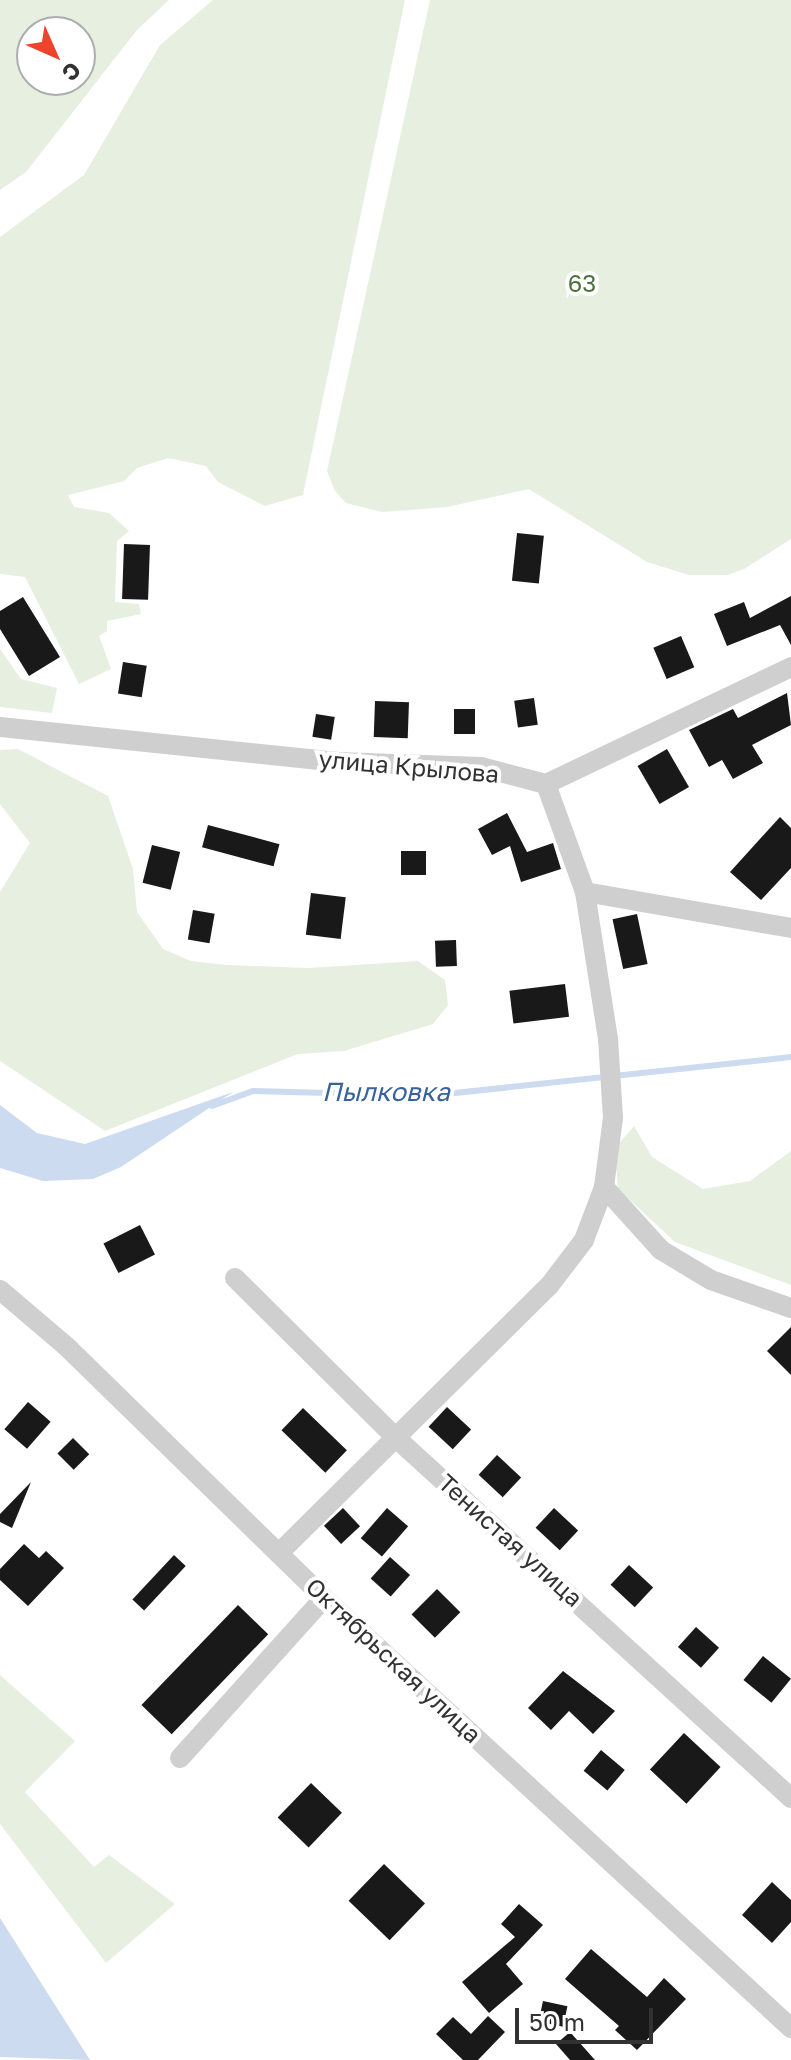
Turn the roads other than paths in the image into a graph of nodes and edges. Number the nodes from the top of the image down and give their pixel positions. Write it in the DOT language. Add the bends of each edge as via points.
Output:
graph roads {
  1 [pos="791,667"];
  2 [pos="0,727"];
  3 [pos="546,784"];
  4 [pos="585,892"];
  5 [pos="791,928"];
  6 [pos="604,1187"];
  7 [pos="235,1278"];
  8 [pos="0,1290"];
  9 [pos="791,1308"];
  10 [pos="395,1437"];
  11 [pos="279,1553"];
  12 [pos="324,1598"];
  13 [pos="180,1758"];
  14 [pos="791,1798"];
  15 [pos="791,2028"];
  1 -- 3 [label="street"];
  2 -- 3 [label="street, улица Крылова" via="338,762 481,767"];
  3 -- 4 [label="street"];
  4 -- 5 [label="street"];
  4 -- 6 [label="street" via="608,1039 613,1118"];
  6 -- 9 [label="street" via="661,1250 711,1280"];
  6 -- 10 [label="street" via="584,1240 549,1286"];
  7 -- 10 [label="street, Тенистая улица"];
  8 -- 11 [label="street, Октябрьская улица" via="66,1346"];
  10 -- 11 [label="street"];
  10 -- 14 [label="street, Тенистая улица"];
  11 -- 12 [label="street, Октябрьская улица"];
  12 -- 13 [label="street"];
  12 -- 15 [label="street, Октябрьская улица"];
}
